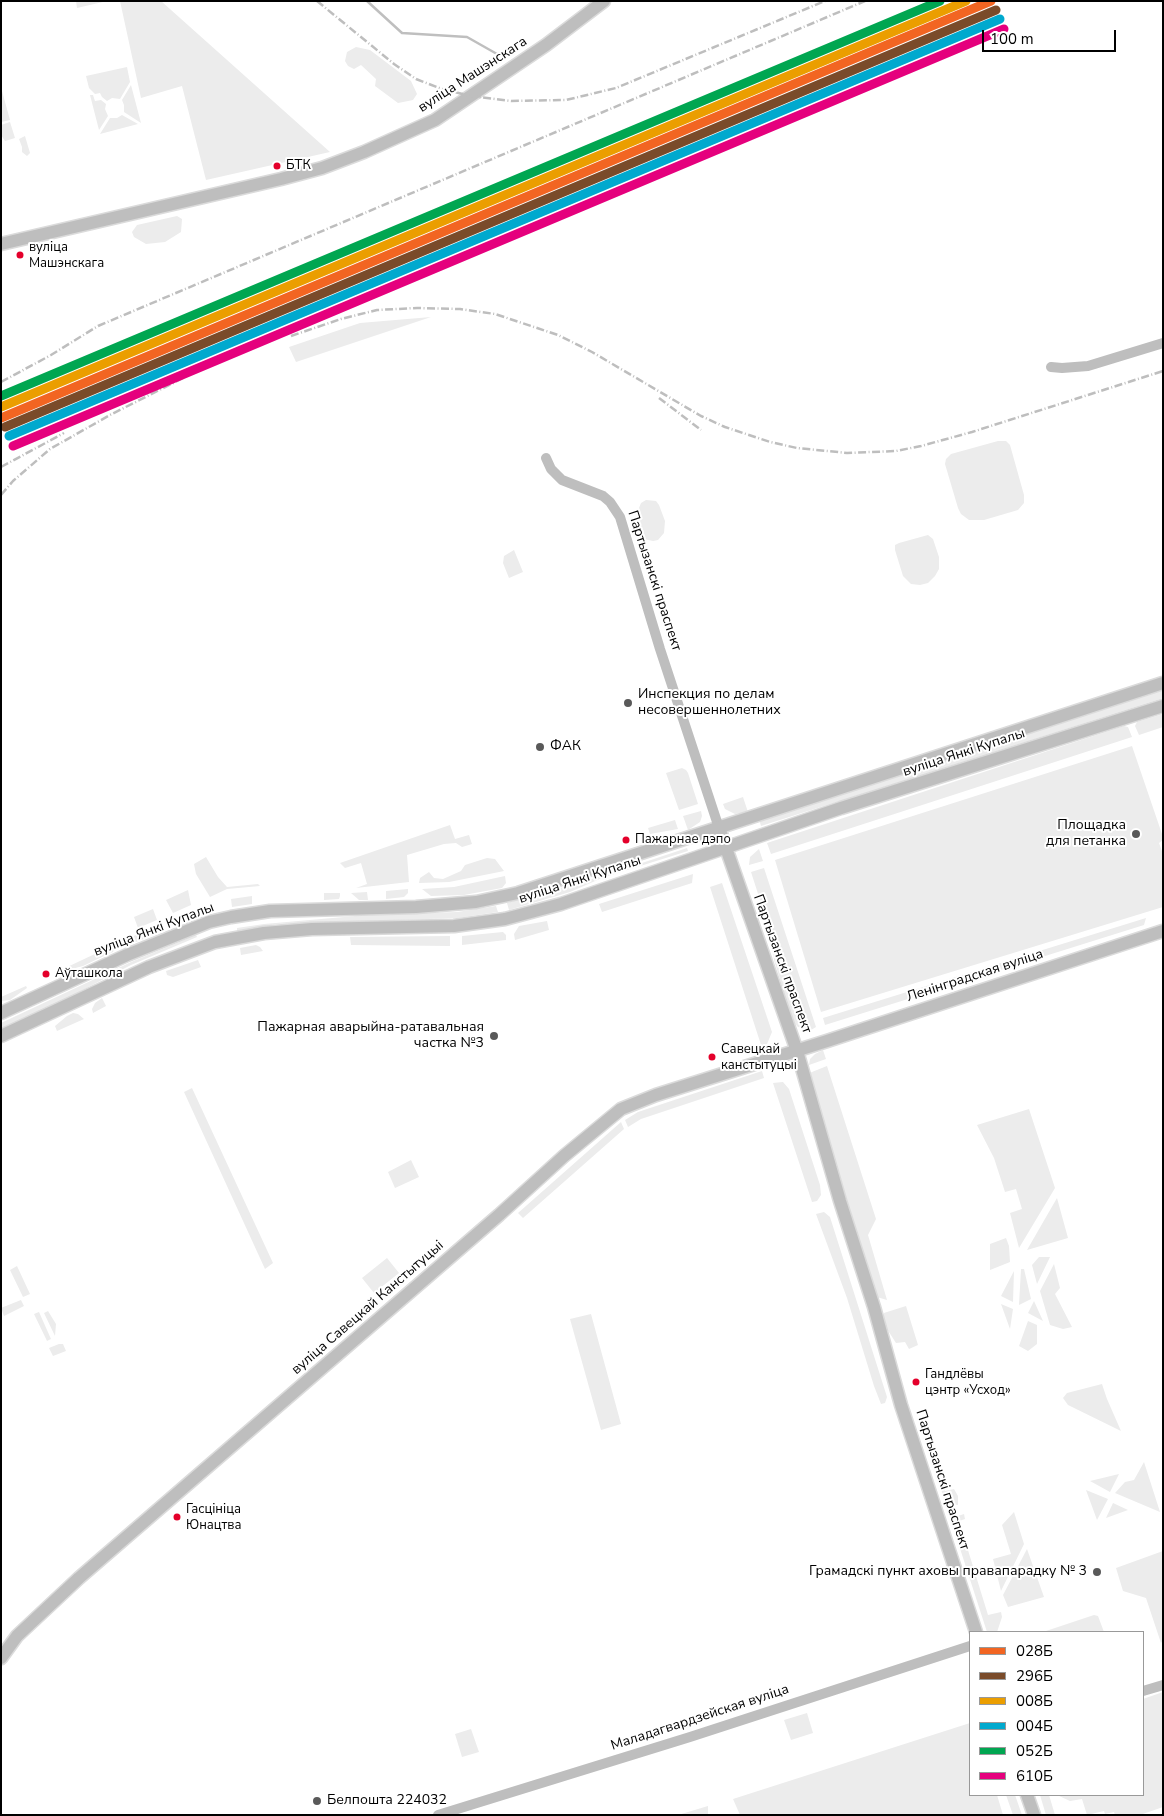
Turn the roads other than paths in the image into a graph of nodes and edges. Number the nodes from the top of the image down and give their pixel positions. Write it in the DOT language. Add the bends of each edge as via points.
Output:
graph roads {
  1 [pos="604,1"];
  2 [pos="1,244"];
  3 [pos="1163,343"];
  4 [pos="1051,367"];
  5 [pos="546,458"];
  6 [pos="1163,683"];
  7 [pos="1163,706"];
  8 [pos="719,828"];
  9 [pos="725,848"];
  10 [pos="209,922"];
  11 [pos="1163,932"];
  12 [pos="215,942"];
  13 [pos="1,1014"];
  14 [pos="1,1036"];
  15 [pos="797,1051"];
  16 [pos="976,1631"];
  17 [pos="969,1646"];
  18 [pos="1,1658"];
  19 [pos="1163,1685"];
  20 [pos="1144,1691"];
  21 [pos="1027,1796"];
  22 [pos="438,1815"];
  23 [pos="1034,1815"];
  1 -- 2 [label="main road, вуліца Машэнскага" via="546,45 435,120 364,152 281,179"];
  3 -- 4 [label="street" via="1088,366"];
  5 -- 8 [label="street, Партызанскі праспект" via="562,480 602,496 620,516"];
  6 -- 8 [label="main road, вуліца Янкі Купалы"];
  7 -- 9 [label="main road, вуліца Янкі Купалы"];
  8 -- 9 [label="main road, Партызанскі праспект"];
  8 -- 10 [label="main road, вуліца Янкі Купалы" via="518,893 476,902 416,907 270,910"];
  9 -- 12 [label="main road, вуліца Янкі Купалы" via="561,904 505,919 454,926 264,933"];
  9 -- 15 [label="main road, Партызанскі праспект"];
  10 -- 12 [label="main road"];
  10 -- 13 [label="main road, вуліца Янкі Купалы" via="119,959"];
  11 -- 15 [label="main road, Ленінградская вуліца"];
  12 -- 14 [label="main road, вуліца Янкі Купалы" via="149,967"];
  15 -- 16 [label="main road, Партызанскі праспект" via="901,1405"];
  15 -- 18 [label="main road, вуліца Савецкай Канстытуцыі" via="656,1094 621,1109 79,1578 17,1636"];
  17 -- 22 [label="street, Маладагвардзейская вуліца"];
  19 -- 20 [label="street"];
  21 -- 23 [label="main road"];
}
